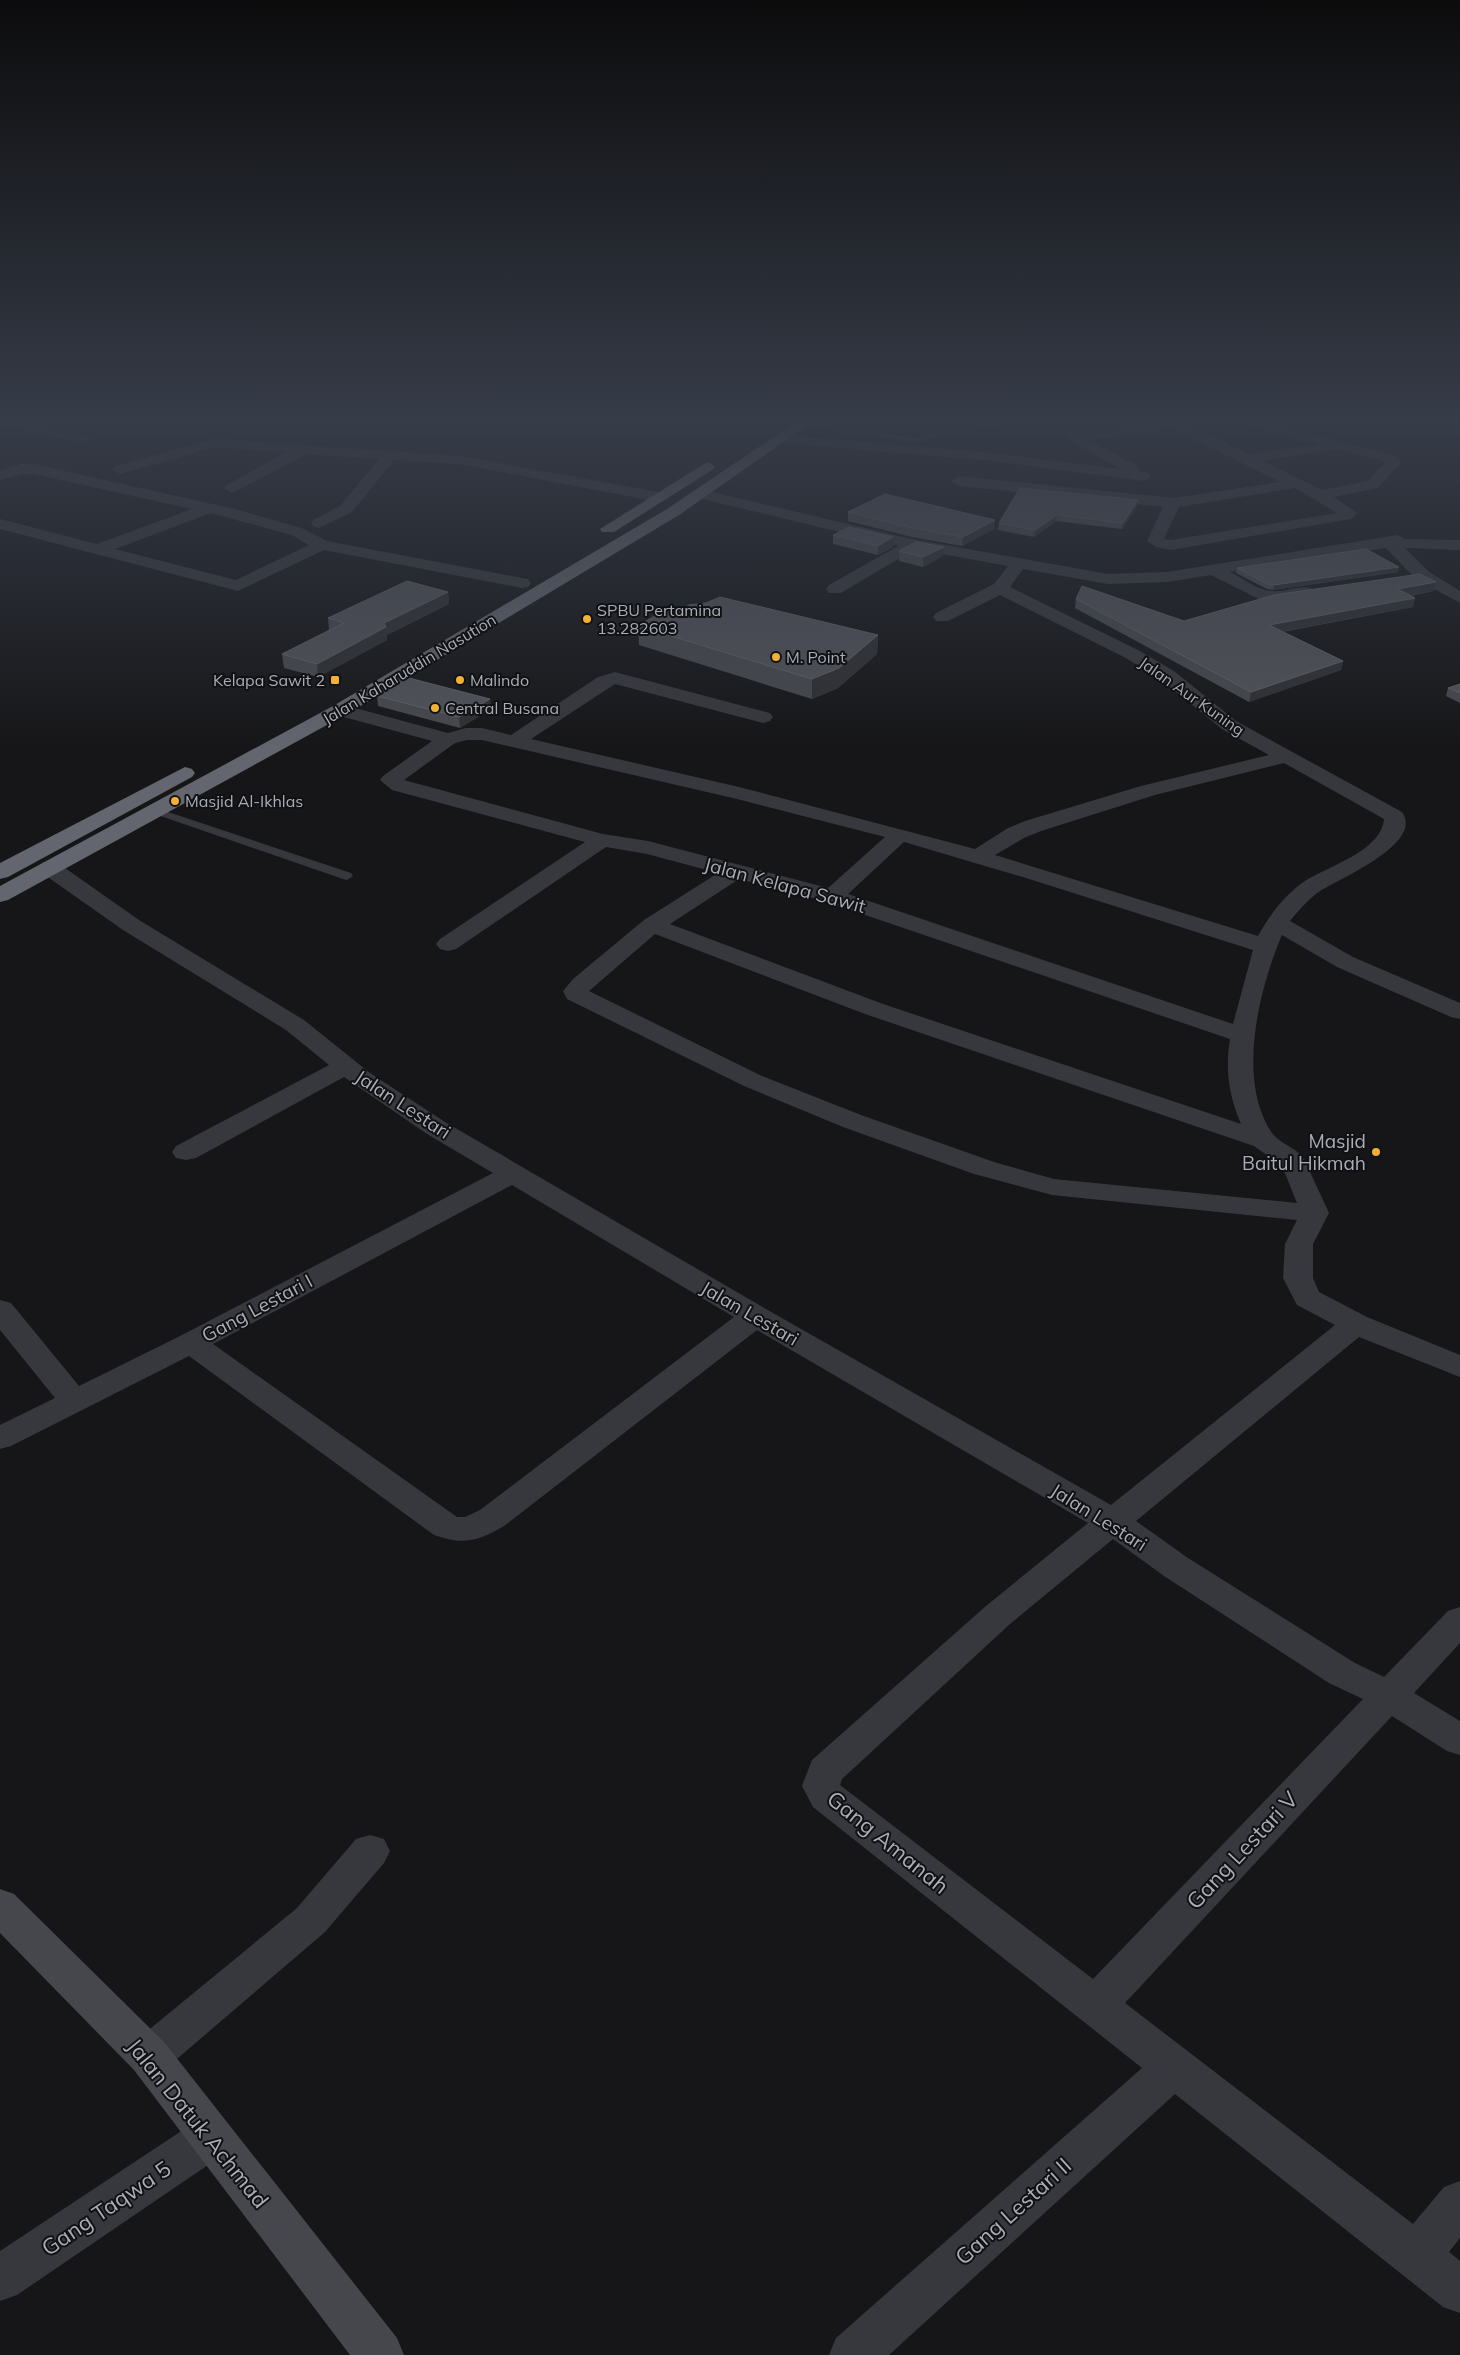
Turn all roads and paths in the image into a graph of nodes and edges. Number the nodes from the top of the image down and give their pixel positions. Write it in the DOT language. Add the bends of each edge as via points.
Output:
graph roads {
  1 [pos="30,532"];
  2 [pos="142,532"];
  3 [pos="298,532"];
  4 [pos="604,532"];
  5 [pos="639,532"];
  6 [pos="861,532"];
  7 [pos="1161,532"];
  8 [pos="1250,532"];
  9 [pos="1433,532"];
  10 [pos="594,538"];
  11 [pos="1390,543"];
  12 [pos="912,544"];
  13 [pos="322,545"];
  14 [pos="1460,545"];
  15 [pos="98,550"];
  16 [pos="1017,565"];
  17 [pos="546,568"];
  18 [pos="1213,570"];
  19 [pos="1422,575"];
  20 [pos="1404,578"];
  21 [pos="522,583"];
  22 [pos="1000,588"];
  23 [pos="835,589"];
  24 [pos="1320,590"];
  25 [pos="1460,598"];
  26 [pos="942,617"];
  27 [pos="427,640"];
  28 [pos="449,645"];
  29 [pos="394,659"];
  30 [pos="318,702"];
  31 [pos="340,710"];
  32 [pos="763,717"];
  33 [pos="448,739"];
  34 [pos="516,740"];
  35 [pos="1285,757"];
  36 [pos="156,810"];
  37 [pos="900,834"];
  38 [pos="602,840"];
  39 [pos="978,856"];
  40 [pos="50,868"];
  41 [pos="736,871"];
  42 [pos="0,872"];
  43 [pos="347,876"];
  44 [pos="0,895"];
  45 [pos="832,896"];
  46 [pos="1276,923"];
  47 [pos="652,925"];
  48 [pos="448,944"];
  49 [pos="1264,946"];
  50 [pos="1460,1012"];
  51 [pos="1242,1035"];
  52 [pos="346,1066"];
  53 [pos="1265,1141"];
  54 [pos="186,1152"];
  55 [pos="512,1174"];
  56 [pos="1315,1213"];
  57 [pos="0,1310"];
  58 [pos="755,1316"];
  59 [pos="1356,1324"];
  60 [pos="191,1343"];
  61 [pos="1460,1367"];
  62 [pos="75,1401"];
  63 [pos="0,1438"];
  64 [pos="1113,1522"];
  65 [pos="1460,1620"];
  66 [pos="1388,1695"];
  67 [pos="1460,1740"];
  68 [pos="370,1852"];
  69 [pos="0,1906"];
  70 [pos="1096,2005"];
  71 [pos="149,2056"];
  72 [pos="1174,2068"];
  73 [pos="211,2137"];
  74 [pos="1460,2203"];
  75 [pos="1417,2256"];
  76 [pos="0,2278"];
  77 [pos="1460,2290"];
  78 [pos="380,2355"];
  79 [pos="853,2355"];
  1 -- 15 [label="street"];
  2 -- 15 [label="street"];
  3 -- 13 [label="street"];
  4 -- 10 [label="highway"];
  5 -- 28 [label="highway, Jalan Kaharuddin Nasution"];
  6 -- 12 [label="street"];
  7 -- 8 [label="street" via="1155,541 1171,545"];
  9 -- 11 [label="street"];
  11 -- 14 [label="street"];
  11 -- 18 [label="street"];
  11 -- 19 [label="street"];
  12 -- 16 [label="street"];
  12 -- 23 [label="street"];
  13 -- 15 [label="street" via="238,586"];
  13 -- 21 [label="street"];
  16 -- 18 [label="street" via="1124,580"];
  16 -- 22 [label="street"];
  17 -- 21 [label="highway, Jalan Kaharuddin Nasution"];
  18 -- 24 [label="street" via="1262,595 1273,597"];
  19 -- 20 [label="street"];
  19 -- 25 [label="street"];
  21 -- 27 [label="highway, Jalan Kaharuddin Nasution"];
  22 -- 26 [label="street"];
  22 -- 35 [label="street, Jalan Aur Kuning" via="1132,654 1167,675 1229,725"];
  27 -- 28 [label="highway"];
  27 -- 29 [label="highway, Jalan Kaharuddin Nasution"];
  28 -- 31 [label="highway, Jalan Kaharuddin Nasution"];
  30 -- 42 [label="highway, Jalan Kaharuddin Nasution"];
  31 -- 33 [label="street, Jalan Kelapa Sawit"];
  31 -- 36 [label="highway, Jalan Kaharuddin Nasution"];
  32 -- 34 [label="street" via="615,678"];
  33 -- 34 [label="street, Jalan Kelapa Sawit" via="475,733"];
  33 -- 38 [label="street, Jalan Kelapa Sawit" via="390,780 399,786"];
  34 -- 37 [label="street, Jalan Kelapa Sawit"];
  35 -- 39 [label="street" via="1148,790 1034,826"];
  35 -- 46 [label="street, Jalan Aur Kuning" via="1395,816 1396,822 1392,834 1379,847 1310,888"];
  36 -- 40 [label="highway, Jalan Kaharuddin Nasution"];
  36 -- 43 [label="lane"];
  37 -- 39 [label="street, Jalan Kelapa Sawit"];
  37 -- 45 [label="street"];
  38 -- 41 [label="street, Jalan Kelapa Sawit" via="648,848"];
  38 -- 48 [label="street"];
  39 -- 49 [label="street, Jalan Kelapa Sawit"];
  40 -- 44 [label="highway, Jalan Kaharuddin Nasution"];
  40 -- 52 [label="street, Jalan Lestari" via="131,924 295,1025"];
  41 -- 45 [label="street, Jalan Kelapa Sawit"];
  41 -- 47 [label="street"];
  45 -- 51 [label="street, Jalan Kelapa Sawit"];
  46 -- 49 [label="street"];
  46 -- 50 [label="street" via="1345,962"];
  47 -- 53 [label="street" via="874,1009"];
  47 -- 56 [label="street" via="582,984 576,994 753,1081 852,1121 984,1168 1052,1187"];
  49 -- 51 [label="street"];
  51 -- 53 [label="street" via="1241,1084"];
  52 -- 54 [label="street"];
  52 -- 55 [label="street, Jalan Lestari" via="436,1128"];
  53 -- 56 [label="street" via="1292,1162"];
  55 -- 58 [label="street, Jalan Lestari"];
  55 -- 60 [label="street, Gang Lestari I"];
  56 -- 59 [label="street" via="1299,1244 1298,1278 1307,1298"];
  57 -- 62 [label="street"];
  58 -- 60 [label="street" via="492,1518 459,1531 446,1526"];
  58 -- 64 [label="street, Jalan Lestari"];
  59 -- 61 [label="street"];
  59 -- 64 [label="street, Gang Amanah"];
  60 -- 62 [label="street, Gang Lestari I"];
  62 -- 63 [label="street, Gang Lestari I"];
  64 -- 66 [label="street, Jalan Lestari" via="1176,1567 1342,1673"];
  64 -- 70 [label="street, Gang Amanah" via="998,1615 933,1673 825,1771 821,1786 827,1796"];
  65 -- 66 [label="street, Gang Lestari V"];
  66 -- 67 [label="street, Jalan Lestari"];
  66 -- 70 [label="street, Gang Lestari V"];
  68 -- 71 [label="street" via="311,1920"];
  69 -- 71 [label="street, Jalan Datuk Achmad"];
  70 -- 72 [label="street, Gang Amanah"];
  71 -- 73 [label="street, Jalan Datuk Achmad"];
  72 -- 75 [label="street, Gang Amanah"];
  72 -- 79 [label="street, Gang Lestari II"];
  73 -- 76 [label="street, Gang Taqwa 5"];
  73 -- 78 [label="street, Jalan Datuk Achmad"];
  74 -- 75 [label="street"];
  75 -- 77 [label="street, Gang Amanah"];
}
